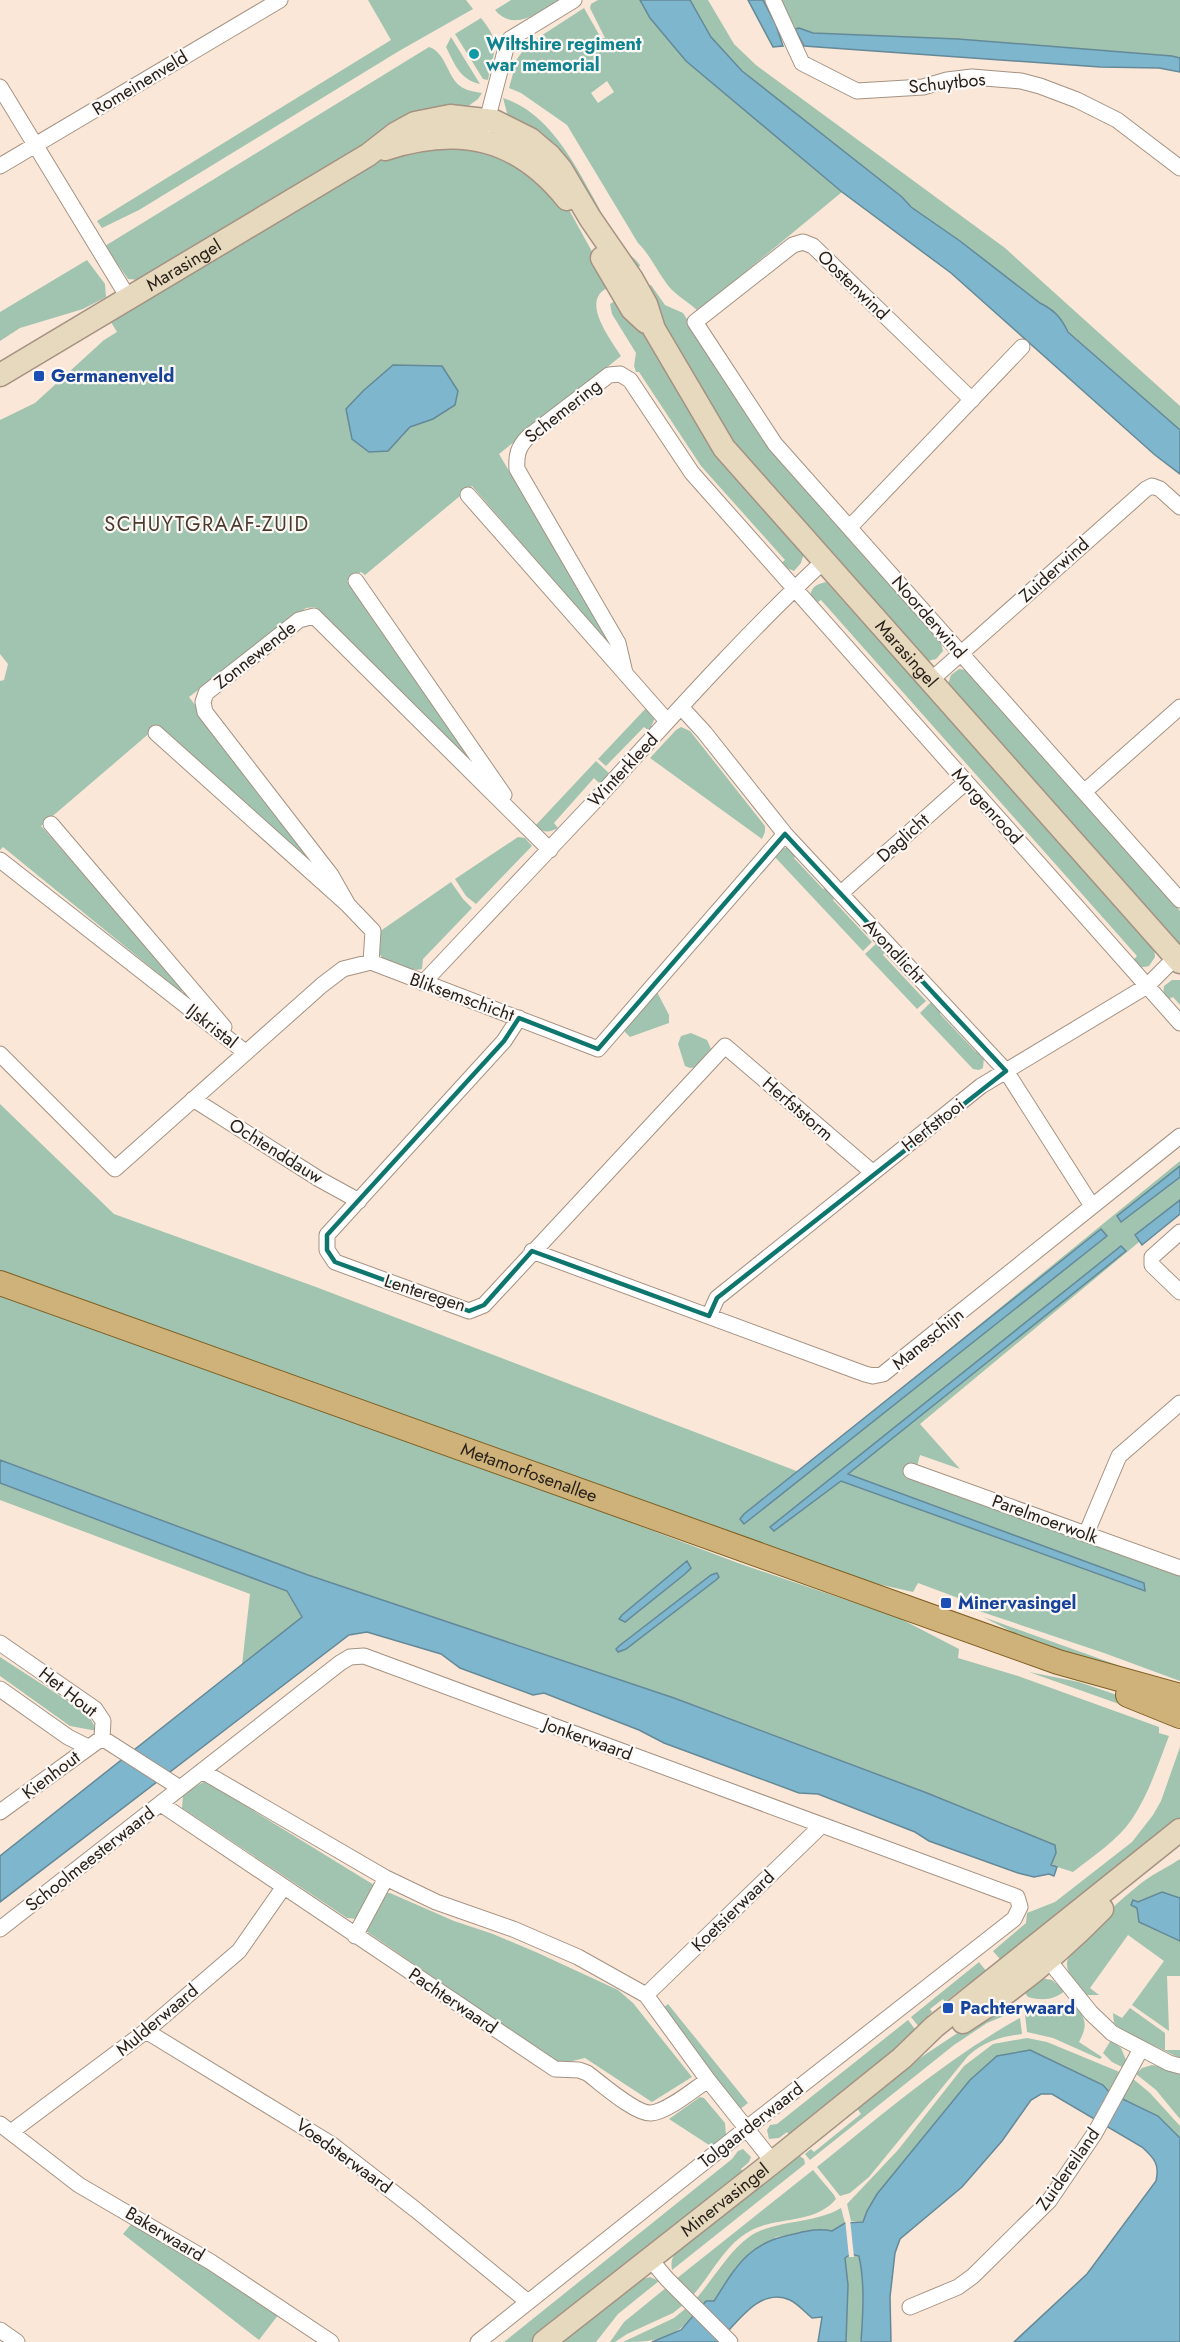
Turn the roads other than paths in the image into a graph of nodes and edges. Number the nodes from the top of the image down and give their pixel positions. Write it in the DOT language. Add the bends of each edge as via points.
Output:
graph roads {
  1 [pos="574,0"];
  2 [pos="773,0"];
  3 [pos="270,2"];
  4 [pos="0,87"];
  5 [pos="487,119"];
  6 [pos="482,141"];
  7 [pos="36,144"];
  8 [pos="368,154"];
  9 [pos="0,166"];
  10 [pos="1180,168"];
  11 [pos="129,299"];
  12 [pos="695,321"];
  13 [pos="654,329"];
  14 [pos="1022,348"];
  15 [pos="0,375"];
  16 [pos="972,400"];
  17 [pos="468,495"];
  18 [pos="1180,507"];
  19 [pos="850,527"];
  20 [pos="825,560"];
  21 [pos="356,581"];
  22 [pos="794,588"];
  23 [pos="961,654"];
  24 [pos="625,673"];
  25 [pos="932,680"];
  26 [pos="681,707"];
  27 [pos="1180,707"];
  28 [pos="667,721"];
  29 [pos="156,733"];
  30 [pos="966,782"];
  31 [pos="1084,792"];
  32 [pos="518,818"];
  33 [pos="51,824"];
  34 [pos="785,834"];
  35 [pos="550,850"];
  36 [pos="0,860"];
  37 [pos="841,893"];
  38 [pos="1180,900"];
  39 [pos="348,905"];
  40 [pos="1178,960"];
  41 [pos="371,962"];
  42 [pos="423,983"];
  43 [pos="1147,986"];
  44 [pos="519,1018"];
  45 [pos="1180,1023"];
  46 [pos="725,1046"];
  47 [pos="245,1052"];
  48 [pos="0,1054"];
  49 [pos="1006,1071"];
  50 [pos="193,1099"];
  51 [pos="1180,1136"];
  52 [pos="872,1173"];
  53 [pos="359,1201"];
  54 [pos="1092,1206"];
  55 [pos="1180,1232"];
  56 [pos="532,1251"];
  57 [pos="0,1283"];
  58 [pos="1180,1292"];
  59 [pos="709,1316"];
  60 [pos="1180,1403"];
  61 [pos="910,1471"];
  62 [pos="1086,1534"];
  63 [pos="1180,1568"];
  64 [pos="0,1643"];
  65 [pos="1058,1662"];
  66 [pos="0,1689"];
  67 [pos="1180,1696"];
  68 [pos="1180,1716"];
  69 [pos="102,1738"];
  70 [pos="88,1747"];
  71 [pos="202,1771"];
  72 [pos="173,1784"];
  73 [pos="161,1804"];
  74 [pos="0,1812"];
  75 [pos="821,1826"];
  76 [pos="1180,1830"];
  77 [pos="1180,1851"];
  78 [pos="386,1878"];
  79 [pos="282,1888"];
  80 [pos="1020,1907"];
  81 [pos="0,1929"];
  82 [pos="355,1936"];
  83 [pos="1043,1953"];
  84 [pos="646,1995"];
  85 [pos="146,2031"];
  86 [pos="1141,2049"];
  87 [pos="1180,2066"];
  88 [pos="708,2080"];
  89 [pos="6,2128"];
  90 [pos="747,2128"];
  91 [pos="773,2162"];
  92 [pos="650,2259"];
  93 [pos="528,2302"];
  94 [pos="910,2307"];
  95 [pos="0,2330"];
  96 [pos="729,2341"];
  97 [pos="17,2342"];
  98 [pos="332,2342"];
  99 [pos="478,2342"];
  100 [pos="544,2342"];
  1 -- 5 [label="street" via="510,39"];
  2 -- 10 [label="street, Schuytbos" via="802,63 857,91 923,87 972,77 1031,83 1117,120"];
  3 -- 7 [label="street, Romeinenveld"];
  4 -- 7 [label="street"];
  5 -- 6 [label="street"];
  5 -- 8 [label="street, Marasingel" via="450,116 415,123"];
  5 -- 13 [label="street, Marasingel" via="530,139 561,169 632,279"];
  6 -- 8 [label="street, Marasingel" via="430,138"];
  6 -- 13 [label="street, Marasingel" via="530,161 551,180 588,231 632,309"];
  7 -- 9 [label="street, Romeinenveld"];
  7 -- 11 [label="street"];
  8 -- 11 [label="street, Marasingel"];
  11 -- 15 [label="street, Marasingel"];
  12 -- 16 [label="street, Oostenwind" via="793,245 803,242 813,246"];
  12 -- 19 [label="street, Noorderwind" via="775,444"];
  13 -- 20 [label="street, Marasingel" via="724,447"];
  14 -- 16 [label="street"];
  16 -- 19 [label="street"];
  17 -- 24 [label="street, Schemering"];
  18 -- 23 [label="street, Zuiderwind" via="1160,489 1146,489"];
  19 -- 23 [label="street, Noorderwind"];
  20 -- 22 [label="street, Winterkleed"];
  20 -- 25 [label="street, Marasingel"];
  21 -- 32 [label="street, Zonnewende"];
  22 -- 24 [label="street, Schemering" via="692,473 630,380 620,374 609,375 528,436 519,446 516,458 517,469 618,643"];
  22 -- 26 [label="street, Winterkleed"];
  22 -- 30 [label="street, Morgenrood"];
  23 -- 25 [label="street, Zuiderwind"];
  23 -- 31 [label="street, Noorderwind"];
  24 -- 28 [label="street, Schemering"];
  25 -- 40 [label="street, Marasingel"];
  26 -- 28 [label="street, Winterkleed"];
  26 -- 34 [label="street, Avondlicht"];
  27 -- 31 [label="street"];
  28 -- 35 [label="street, Winterkleed"];
  29 -- 39 [label="street, Zonnewende"];
  30 -- 37 [label="street, Daglicht"];
  30 -- 43 [label="street, Morgenrood"];
  31 -- 38 [label="street, Noorderwind"];
  32 -- 35 [label="street, Zonnewende"];
  32 -- 39 [label="street, Zonnewende" via="314,616 299,620 206,693 203,702 205,712 331,875"];
  33 -- 47 [label="street, IJskristal"];
  34 -- 37 [label="street, Avondlicht"];
  34 -- 44 [label="street, Bliksemschicht" via="598,1049"];
  35 -- 42 [label="street, Winterkleed"];
  36 -- 47 [label="street, IJskristal"];
  37 -- 49 [label="street, Avondlicht"];
  39 -- 41 [label="street, Zonnewende" via="373,931"];
  40 -- 43 [label="street, Herfsttooi"];
  41 -- 42 [label="street, Bliksemschicht"];
  41 -- 47 [label="street" via="343,969"];
  42 -- 44 [label="street, Bliksemschicht"];
  43 -- 45 [label="street, Morgenrood"];
  43 -- 49 [label="street, Herfsttooi"];
  44 -- 53 [label="street, Lenteregen" via="504,1041"];
  46 -- 52 [label="street, Herfststorm"];
  46 -- 56 [label="street, Lenteregen"];
  47 -- 50 [label="street"];
  48 -- 50 [label="street" via="115,1169"];
  49 -- 52 [label="street, Herfsttooi" via="981,1086"];
  49 -- 54 [label="street, Avondlicht"];
  50 -- 53 [label="street, Ochtenddauw"];
  51 -- 54 [label="street, Maneschijn"];
  52 -- 59 [label="street, Herfsttooi" via="717,1298"];
  53 -- 56 [label="street, Lenteregen" via="327,1235 327,1250 335,1262 469,1311 484,1305"];
  54 -- 59 [label="street, Maneschijn" via="883,1374 865,1374"];
  55 -- 58 [label="street" via="1152,1257 1152,1265"];
  56 -- 59 [label="street, Maneschijn"];
  57 -- 65 [label="main road, Metamorfosenallee"];
  60 -- 62 [label="street" via="1119,1456"];
  61 -- 62 [label="street, Parelmoerwolk"];
  62 -- 63 [label="street, Parelmoerwolk"];
  64 -- 69 [label="street, Het Hout" via="95,1709 103,1720"];
  65 -- 67 [label="main road, Metamorfosenallee"];
  65 -- 68 [label="main road, Metamorfosenallee"];
  66 -- 70 [label="street, Het Hout"];
  69 -- 70 [label="street, Kienhout"];
  69 -- 72 [label="street, Het Hout"];
  70 -- 74 [label="street, Kienhout"];
  71 -- 72 [label="street, Jonkerwaard"];
  71 -- 75 [label="street, Jonkerwaard" via="340,1663 363,1656"];
  71 -- 78 [label="street"];
  72 -- 73 [label="street, Schoolmeesterwaard"];
  73 -- 79 [label="street, Pachterwaard"];
  73 -- 81 [label="street, Schoolmeesterwaard"];
  75 -- 80 [label="street, Jonkerwaard" via="1008,1892 1017,1897"];
  75 -- 84 [label="street, Koetsierwaard"];
  76 -- 83 [label="street, Minervasingel"];
  77 -- 83 [label="street, Minervasingel" via="1118,1892"];
  78 -- 82 [label="street"];
  78 -- 84 [label="street" via="578,1957"];
  79 -- 82 [label="street, Pachterwaard"];
  79 -- 85 [label="street, Mulderwaard" via="239,1951"];
  80 -- 90 [label="street, Tolgaarderwaard" via="1014,1919"];
  82 -- 88 [label="street, Pachterwaard" via="448,1995 545,2064 587,2073 649,2114 663,2110"];
  83 -- 86 [label="street" via="1095,2018"];
  83 -- 91 [label="street, Minervasingel" via="934,2027 902,2058"];
  84 -- 88 [label="street"];
  85 -- 89 [label="street, Mulderwaard"];
  85 -- 93 [label="street, Voedsterwaard" via="328,2141"];
  86 -- 87 [label="street"];
  86 -- 94 [label="street, Zuidereiland" via="1095,2133 1049,2201 987,2264 958,2287"];
  88 -- 90 [label="street"];
  89 -- 98 [label="street, Bakerwaard" via="79,2185 211,2262"];
  90 -- 91 [label="street"];
  90 -- 93 [label="street, Tolgaarderwaard"];
  91 -- 92 [label="street, Minervasingel"];
  92 -- 96 [label="street"];
  92 -- 100 [label="street, Minervasingel"];
  93 -- 99 [label="street, Tolgaarderwaard"];
  95 -- 97 [label="street"];
}
